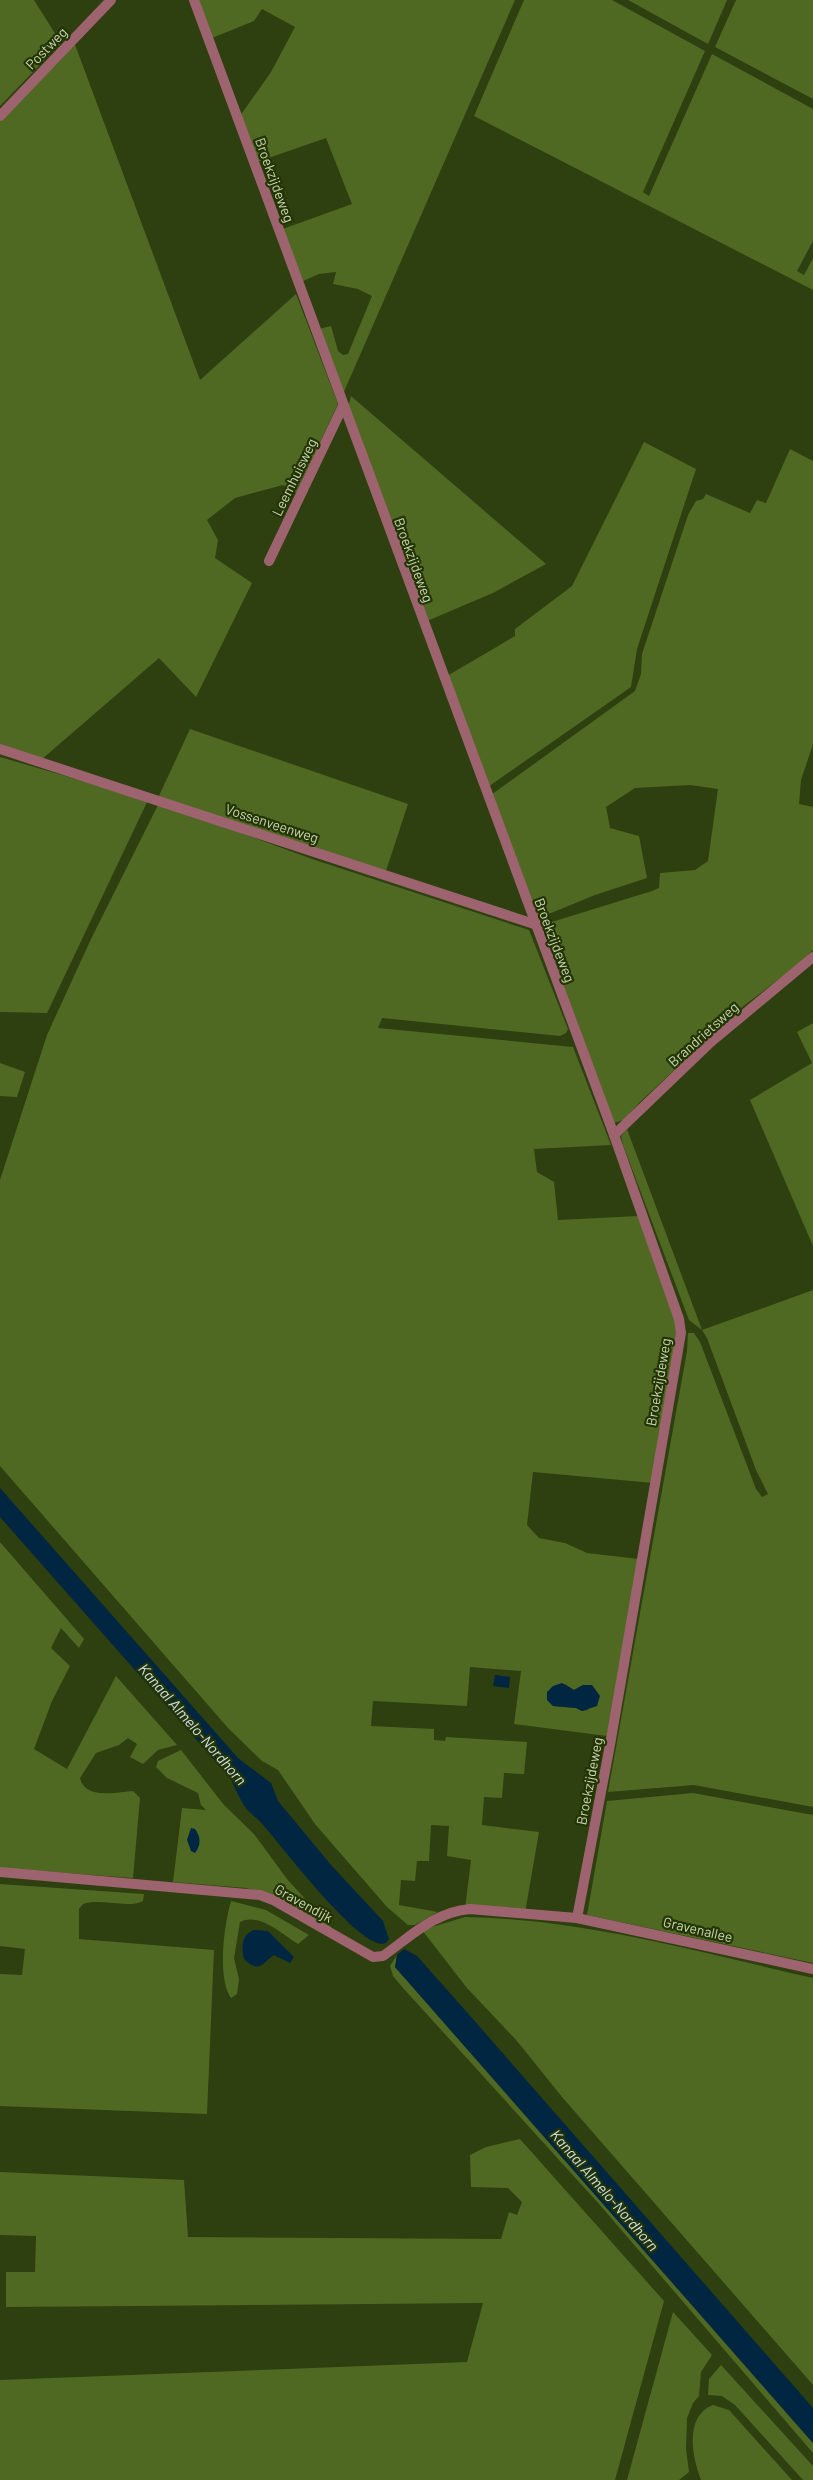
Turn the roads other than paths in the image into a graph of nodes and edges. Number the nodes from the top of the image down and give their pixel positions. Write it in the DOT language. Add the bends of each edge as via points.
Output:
graph roads {
  1 [pos="111,0"];
  2 [pos="194,0"];
  3 [pos="0,116"];
  4 [pos="343,406"];
  5 [pos="269,561"];
  6 [pos="0,749"];
  7 [pos="534,924"];
  8 [pos="813,957"];
  9 [pos="614,1135"];
  10 [pos="0,1872"];
  11 [pos="577,1918"];
  12 [pos="813,1969"];
  1 -- 3 [label="street, Postweg"];
  2 -- 4 [label="street, Broekzijdeweg"];
  4 -- 5 [label="street, Leemhuisweg"];
  4 -- 7 [label="street, Broekzijdeweg"];
  6 -- 7 [label="street, Vossenveenweg"];
  7 -- 9 [label="street, Broekzijdeweg"];
  8 -- 9 [label="street, Brandrietsweg" via="711,1042"];
  9 -- 11 [label="street, Broekzijdeweg" via="679,1319 681,1333"];
  10 -- 11 [label="street, Gravendijk" via="260,1895 373,1957 383,1956 438,1916 458,1910"];
  11 -- 12 [label="street, Gravenallee"];
}
